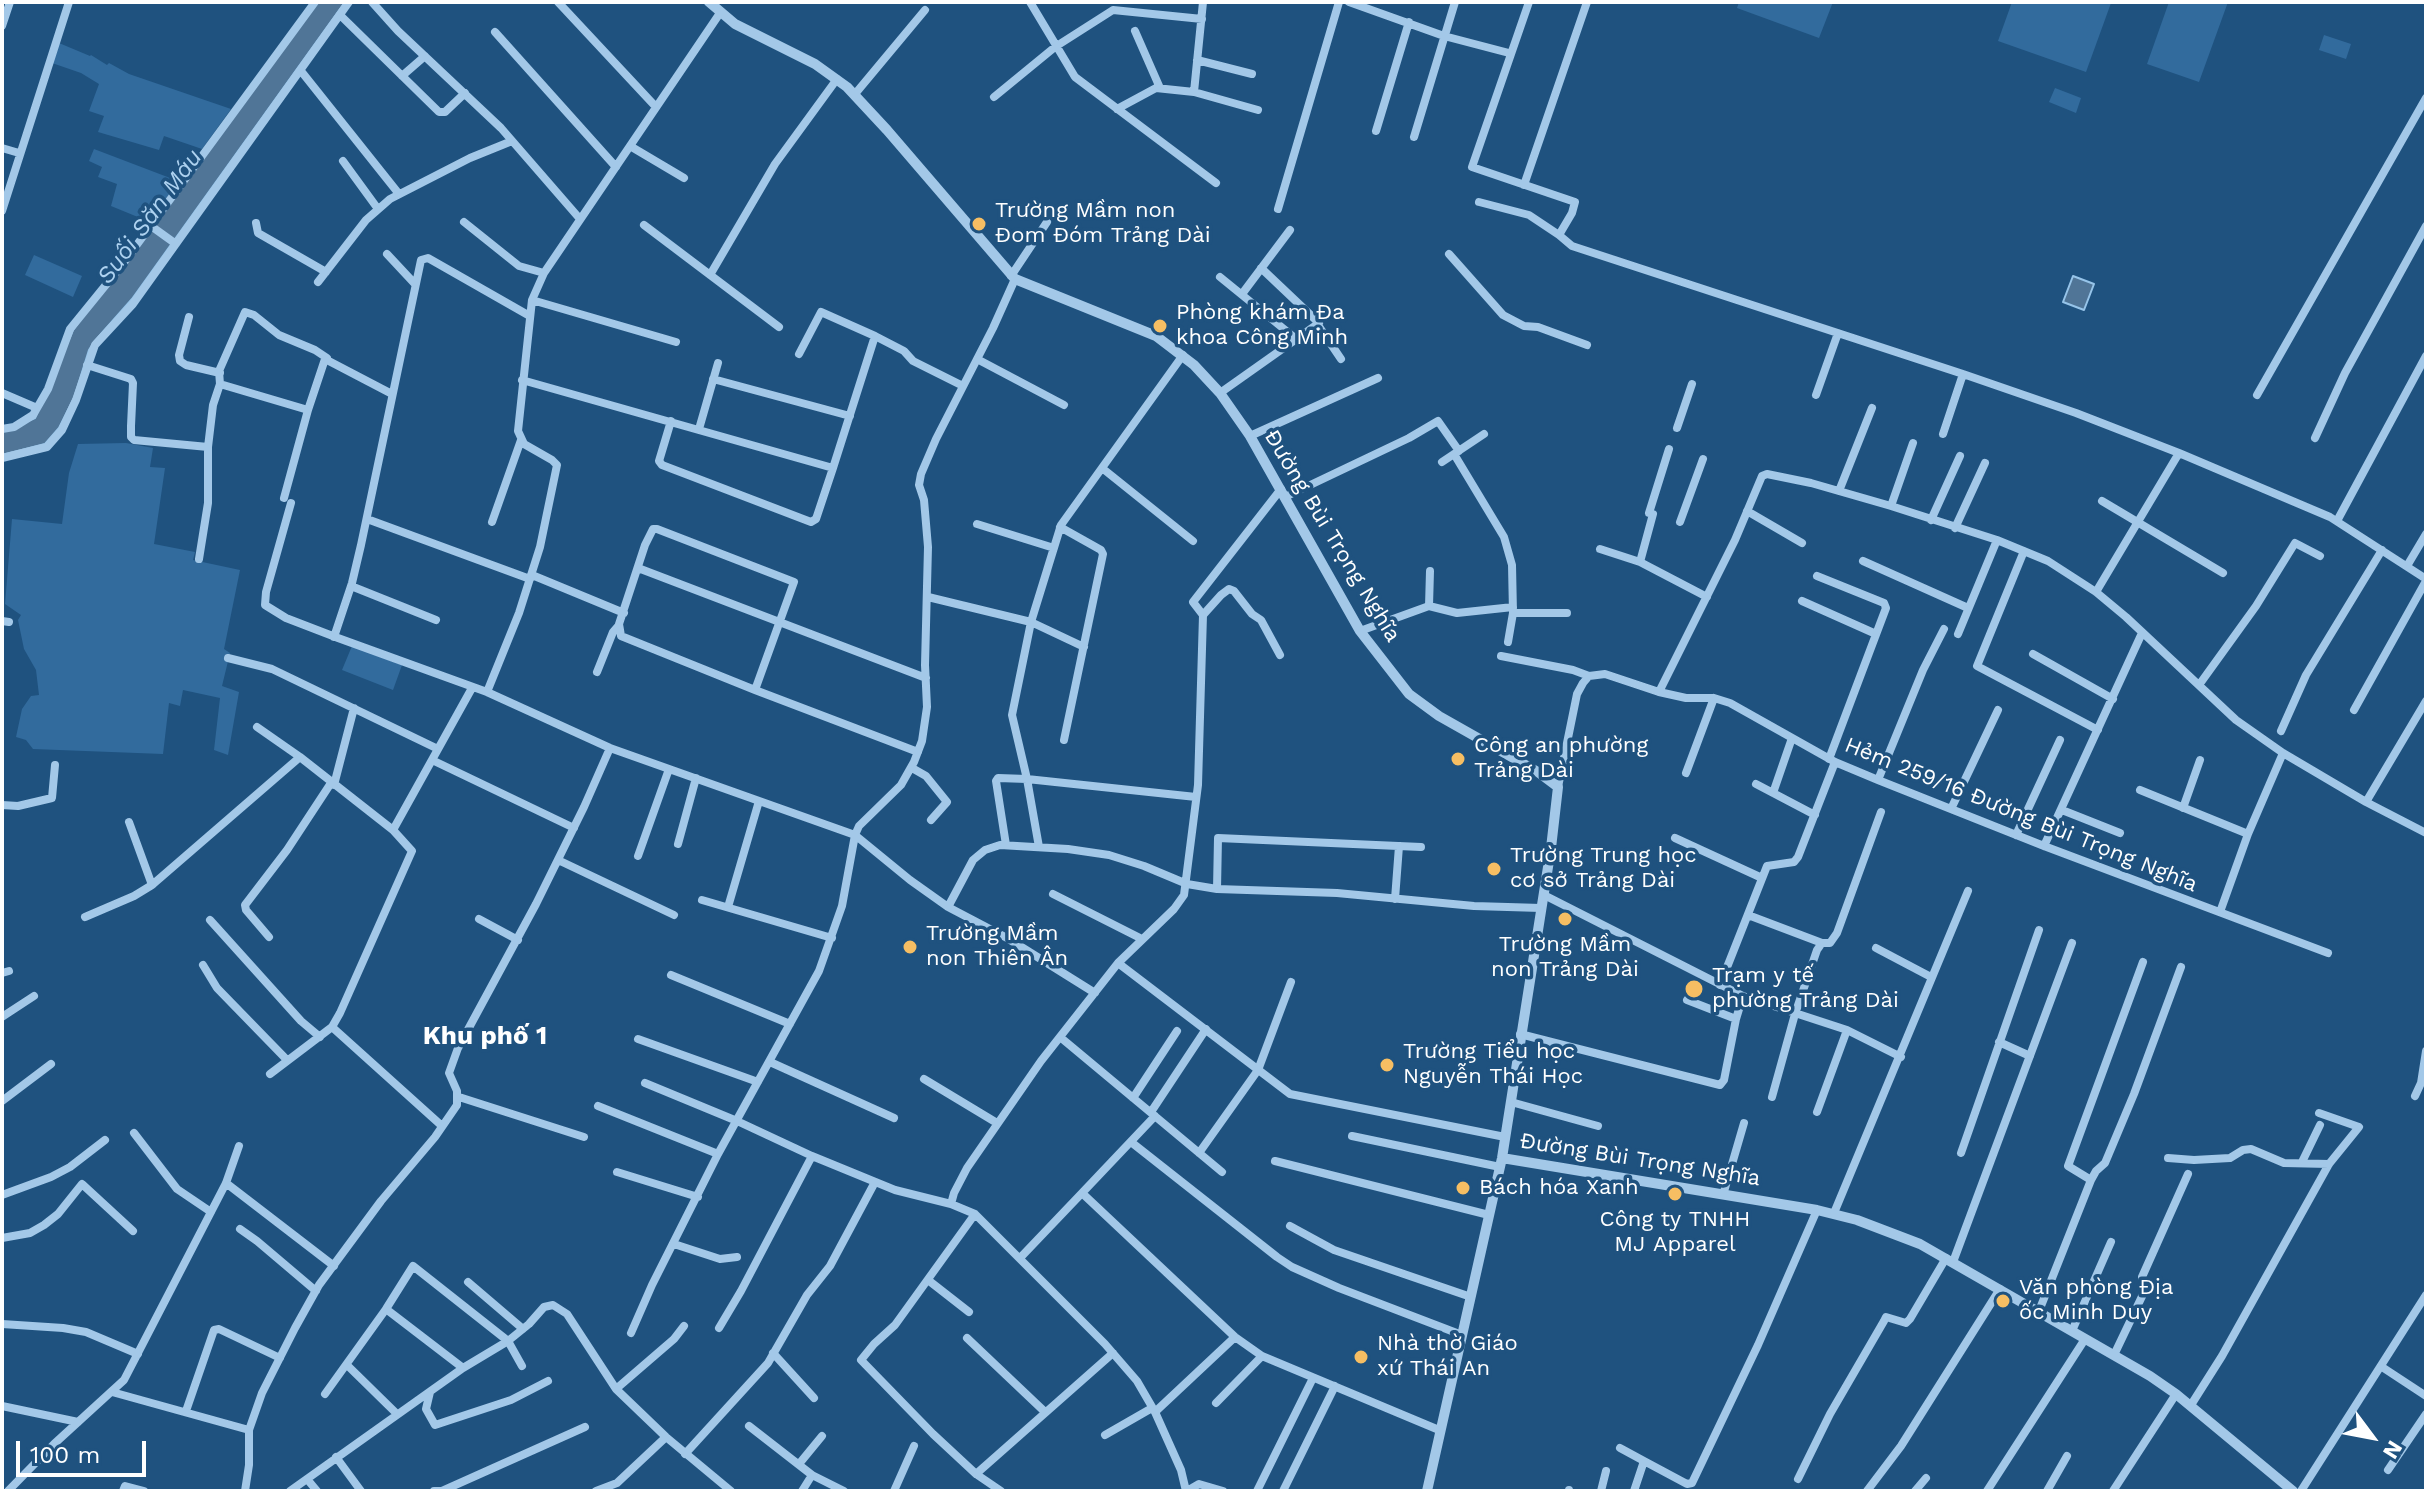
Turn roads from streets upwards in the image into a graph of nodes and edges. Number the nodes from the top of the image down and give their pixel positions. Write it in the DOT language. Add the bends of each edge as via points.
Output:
graph roads {
  1 [pos="10,2"];
  2 [pos="69,2"];
  3 [pos="315,2"];
  4 [pos="349,2"];
  5 [pos="372,2"];
  6 [pos="558,2"];
  7 [pos="709,2"];
  8 [pos="727,2"];
  9 [pos="1030,2"];
  10 [pos="1203,2"];
  11 [pos="1339,2"];
  12 [pos="1349,2"];
  13 [pos="1455,2"];
  14 [pos="1529,2"];
  15 [pos="1587,2"];
  16 [pos="1362,4"];
  17 [pos="1111,6"];
  18 [pos="925,10"];
  19 [pos="721,14"];
  20 [pos="340,15"];
  21 [pos="1202,19"];
  22 [pos="1409,22"];
  23 [pos="2,26"];
  24 [pos="1135,31"];
  25 [pos="495,32"];
  26 [pos="1444,36"];
  27 [pos="1055,47"];
  28 [pos="1509,53"];
  29 [pos="425,56"];
  30 [pos="1197,60"];
  31 [pos="301,71"];
  32 [pos="1252,74"];
  33 [pos="402,76"];
  34 [pos="837,79"];
  35 [pos="1160,88"];
  36 [pos="1194,92"];
  37 [pos="465,93"];
  38 [pos="855,94"];
  39 [pos="994,97"];
  40 [pos="2426,98"];
  41 [pos="656,107"];
  42 [pos="1117,109"];
  43 [pos="1258,110"];
  44 [pos="1376,131"];
  45 [pos="1414,137"];
  46 [pos="512,141"];
  47 [pos="630,146"];
  48 [pos="2,148"];
  49 [pos="19,153"];
  50 [pos="343,161"];
  51 [pos="616,167"];
  52 [pos="684,178"];
  53 [pos="1216,183"];
  54 [pos="1524,185"];
  55 [pos="399,194"];
  56 [pos="1479,202"];
  57 [pos="378,209"];
  58 [pos="1278,209"];
  59 [pos="2,211"];
  60 [pos="580,219"];
  61 [pos="464,222"];
  62 [pos="1047,222"];
  63 [pos="256,223"];
  64 [pos="644,225"];
  65 [pos="151,226"];
  66 [pos="2426,226"];
  67 [pos="1290,230"];
  68 [pos="1559,235"];
  69 [pos="176,244"];
  70 [pos="387,254"];
  71 [pos="1449,254"];
  72 [pos="1261,268"];
  73 [pos="326,272"];
  74 [pos="544,273"];
  75 [pos="710,275"];
  76 [pos="1220,277"];
  77 [pos="1013,278"];
  78 [pos="318,282"];
  79 [pos="415,284"];
  80 [pos="1242,294"];
  81 [pos="532,300"];
  82 [pos="528,315"];
  83 [pos="189,317"];
  84 [pos="1318,325"];
  85 [pos="779,327"];
  86 [pos="1838,333"];
  87 [pos="875,336"];
  88 [pos="1295,338"];
  89 [pos="676,342"];
  90 [pos="1587,345"];
  91 [pos="799,354"];
  92 [pos="1183,355"];
  93 [pos="2426,356"];
  94 [pos="327,358"];
  95 [pos="977,359"];
  96 [pos="1341,359"];
  97 [pos="718,363"];
  98 [pos="87,365"];
  99 [pos="220,373"];
  100 [pos="1963,374"];
  101 [pos="1378,378"];
  102 [pos="713,379"];
  103 [pos="522,380"];
  104 [pos="220,384"];
  105 [pos="1692,384"];
  106 [pos="963,386"];
  107 [pos="2,393"];
  108 [pos="1220,393"];
  109 [pos="392,394"];
  110 [pos="1816,395"];
  111 [pos="2257,395"];
  112 [pos="1064,405"];
  113 [pos="37,408"];
  114 [pos="1872,408"];
  115 [pos="308,410"];
  116 [pos="850,416"];
  117 [pos="671,421"];
  118 [pos="1677,428"];
  119 [pos="2,429"];
  120 [pos="699,429"];
  121 [pos="1484,434"];
  122 [pos="1943,434"];
  123 [pos="1250,436"];
  124 [pos="2315,438"];
  125 [pos="521,440"];
  126 [pos="1913,443"];
  127 [pos="208,447"];
  128 [pos="1669,449"];
  129 [pos="1456,452"];
  130 [pos="2179,453"];
  131 [pos="1960,456"];
  132 [pos="2,458"];
  133 [pos="1703,459"];
  134 [pos="1442,462"];
  135 [pos="1985,463"];
  136 [pos="833,468"];
  137 [pos="1102,468"];
  138 [pos="1839,491"];
  139 [pos="1283,493"];
  140 [pos="2102,501"];
  141 [pos="1891,506"];
  142 [pos="1747,511"];
  143 [pos="367,519"];
  144 [pos="1931,520"];
  145 [pos="2337,521"];
  146 [pos="492,522"];
  147 [pos="1680,522"];
  148 [pos="2139,522"];
  149 [pos="977,524"];
  150 [pos="1060,527"];
  151 [pos="1955,528"];
  152 [pos="2426,534"];
  153 [pos="1997,540"];
  154 [pos="1193,541"];
  155 [pos="1802,543"];
  156 [pos="1054,548"];
  157 [pos="1600,549"];
  158 [pos="2382,550"];
  159 [pos="2024,551"];
  160 [pos="2320,556"];
  161 [pos="199,559"];
  162 [pos="1863,561"];
  163 [pos="1640,562"];
  164 [pos="2407,566"];
  165 [pos="638,568"];
  166 [pos="1430,571"];
  167 [pos="2223,573"];
  168 [pos="1817,576"];
  169 [pos="531,577"];
  170 [pos="2426,580"];
  171 [pos="351,586"];
  172 [pos="2096,592"];
  173 [pos="928,597"];
  174 [pos="1707,597"];
  175 [pos="1802,601"];
  176 [pos="1429,606"];
  177 [pos="1968,608"];
  178 [pos="1513,610"];
  179 [pos="624,613"];
  180 [pos="1567,613"];
  181 [pos="1203,615"];
  182 [pos="436,620"];
  183 [pos="780,622"];
  184 [pos="1031,622"];
  185 [pos="619,624"];
  186 [pos="1944,629"];
  187 [pos="1360,631"];
  188 [pos="2142,633"];
  189 [pos="1876,634"];
  190 [pos="1958,634"];
  191 [pos="334,637"];
  192 [pos="1508,642"];
  193 [pos="1084,647"];
  194 [pos="2033,654"];
  195 [pos="1280,655"];
  196 [pos="1501,656"];
  197 [pos="228,658"];
  198 [pos="597,672"];
  199 [pos="1589,676"];
  200 [pos="926,678"];
  201 [pos="2199,685"];
  202 [pos="472,688"];
  203 [pos="755,690"];
  204 [pos="487,692"];
  205 [pos="1659,692"];
  206 [pos="1714,698"];
  207 [pos="2113,699"];
  208 [pos="2426,701"];
  209 [pos="354,708"];
  210 [pos="1998,710"];
  211 [pos="2354,710"];
  212 [pos="257,727"];
  213 [pos="2098,730"];
  214 [pos="2281,731"];
  215 [pos="1792,738"];
  216 [pos="1064,740"];
  217 [pos="2060,740"];
  218 [pos="610,748"];
  219 [pos="438,749"];
  220 [pos="918,752"];
  221 [pos="2283,753"];
  222 [pos="300,757"];
  223 [pos="432,760"];
  224 [pos="2200,760"];
  225 [pos="1832,761"];
  226 [pos="55,765"];
  227 [pos="912,768"];
  228 [pos="669,769"];
  229 [pos="1686,773"];
  230 [pos="696,778"];
  231 [pos="1027,779"];
  232 [pos="1878,780"];
  233 [pos="333,784"];
  234 [pos="1756,784"];
  235 [pos="1558,787"];
  236 [pos="2140,790"];
  237 [pos="1773,793"];
  238 [pos="1196,797"];
  239 [pos="759,801"];
  240 [pos="2366,802"];
  241 [pos="2,805"];
  242 [pos="2183,808"];
  243 [pos="1951,809"];
  244 [pos="2062,810"];
  245 [pos="1881,812"];
  246 [pos="1815,815"];
  247 [pos="931,820"];
  248 [pos="129,822"];
  249 [pos="574,828"];
  250 [pos="393,830"];
  251 [pos="2120,833"];
  252 [pos="2426,833"];
  253 [pos="2248,834"];
  254 [pos="855,835"];
  255 [pos="2016,835"];
  256 [pos="1675,838"];
  257 [pos="678,844"];
  258 [pos="1006,845"];
  259 [pos="1399,846"];
  260 [pos="2044,846"];
  261 [pos="1039,847"];
  262 [pos="1421,847"];
  263 [pos="638,856"];
  264 [pos="558,860"];
  265 [pos="1762,878"];
  266 [pos="1187,884"];
  267 [pos="152,885"];
  268 [pos="1217,889"];
  269 [pos="1968,891"];
  270 [pos="1053,894"];
  271 [pos="1544,895"];
  272 [pos="1395,899"];
  273 [pos="702,900"];
  274 [pos="728,907"];
  275 [pos="948,907"];
  276 [pos="1541,908"];
  277 [pos="2220,912"];
  278 [pos="674,915"];
  279 [pos="1748,915"];
  280 [pos="85,917"];
  281 [pos="479,919"];
  282 [pos="210,920"];
  283 [pos="2039,930"];
  284 [pos="269,937"];
  285 [pos="832,938"];
  286 [pos="1142,939"];
  287 [pos="518,940"];
  288 [pos="1822,943"];
  289 [pos="2072,943"];
  290 [pos="1876,948"];
  291 [pos="2328,953"];
  292 [pos="2143,962"];
  293 [pos="1118,963"];
  294 [pos="203,965"];
  295 [pos="2181,967"];
  296 [pos="671,975"];
  297 [pos="1931,977"];
  298 [pos="1291,982"];
  299 [pos="1720,985"];
  300 [pos="1095,993"];
  301 [pos="34,996"];
  302 [pos="1743,996"];
  303 [pos="1687,1000"];
  304 [pos="1795,1014"];
  305 [pos="2,1017"];
  306 [pos="1736,1019"];
  307 [pos="790,1024"];
  308 [pos="332,1027"];
  309 [pos="1206,1029"];
  310 [pos="1847,1030"];
  311 [pos="1177,1031"];
  312 [pos="1520,1034"];
  313 [pos="320,1037"];
  314 [pos="1060,1037"];
  315 [pos="638,1039"];
  316 [pos="1999,1042"];
  317 [pos="2426,1051"];
  318 [pos="2030,1056"];
  319 [pos="1901,1057"];
  320 [pos="287,1060"];
  321 [pos="770,1062"];
  322 [pos="51,1064"];
  323 [pos="1258,1070"];
  324 [pos="270,1074"];
  325 [pos="924,1079"];
  326 [pos="758,1082"];
  327 [pos="645,1083"];
  328 [pos="2415,1096"];
  329 [pos="459,1097"];
  330 [pos="1772,1097"];
  331 [pos="1133,1098"];
  332 [pos="2,1101"];
  333 [pos="1511,1102"];
  334 [pos="598,1106"];
  335 [pos="1817,1112"];
  336 [pos="2319,1113"];
  337 [pos="1153,1114"];
  338 [pos="894,1118"];
  339 [pos="737,1121"];
  340 [pos="997,1123"];
  341 [pos="1744,1123"];
  342 [pos="2320,1125"];
  343 [pos="442,1126"];
  344 [pos="1598,1126"];
  345 [pos="134,1133"];
  346 [pos="1352,1136"];
  347 [pos="584,1137"];
  348 [pos="1505,1137"];
  349 [pos="105,1140"];
  350 [pos="1131,1142"];
  351 [pos="239,1146"];
  352 [pos="1199,1153"];
  353 [pos="1961,1153"];
  354 [pos="718,1154"];
  355 [pos="812,1156"];
  356 [pos="2168,1158"];
  357 [pos="1275,1161"];
  358 [pos="1501,1162"];
  359 [pos="2302,1162"];
  360 [pos="2329,1164"];
  361 [pos="617,1172"];
  362 [pos="1222,1172"];
  363 [pos="2188,1174"];
  364 [pos="2091,1180"];
  365 [pos="875,1182"];
  366 [pos="226,1183"];
  367 [pos="1082,1193"];
  368 [pos="2,1195"];
  369 [pos="1723,1195"];
  370 [pos="698,1197"];
  371 [pos="951,1204"];
  372 [pos="1817,1210"];
  373 [pos="211,1212"];
  374 [pos="1834,1213"];
  375 [pos="975,1214"];
  376 [pos="1489,1215"];
  377 [pos="1290,1226"];
  378 [pos="240,1229"];
  379 [pos="133,1231"];
  380 [pos="2,1238"];
  381 [pos="2111,1242"];
  382 [pos="674,1244"];
  383 [pos="737,1257"];
  384 [pos="1020,1258"];
  385 [pos="1950,1260"];
  386 [pos="334,1266"];
  387 [pos="928,1280"];
  388 [pos="468,1282"];
  389 [pos="2000,1289"];
  390 [pos="316,1291"];
  391 [pos="2426,1295"];
  392 [pos="1471,1297"];
  393 [pos="386,1309"];
  394 [pos="2039,1311"];
  395 [pos="969,1312"];
  396 [pos="2,1324"];
  397 [pos="684,1326"];
  398 [pos="719,1328"];
  399 [pos="523,1329"];
  400 [pos="2072,1331"];
  401 [pos="631,1333"];
  402 [pos="1462,1335"];
  403 [pos="1235,1337"];
  404 [pos="967,1338"];
  405 [pos="2085,1339"];
  406 [pos="508,1341"];
  407 [pos="773,1353"];
  408 [pos="1113,1353"];
  409 [pos="138,1354"];
  410 [pos="2114,1355"];
  411 [pos="1262,1356"];
  412 [pos="280,1358"];
  413 [pos="347,1365"];
  414 [pos="522,1366"];
  415 [pos="2382,1367"];
  416 [pos="463,1368"];
  417 [pos="1313,1378"];
  418 [pos="548,1381"];
  419 [pos="1335,1386"];
  420 [pos="616,1389"];
  421 [pos="431,1391"];
  422 [pos="112,1392"];
  423 [pos="325,1394"];
  424 [pos="2176,1394"];
  425 [pos="2426,1396"];
  426 [pos="814,1398"];
  427 [pos="1216,1403"];
  428 [pos="2191,1405"];
  429 [pos="2,1406"];
  430 [pos="1153,1410"];
  431 [pos="186,1411"];
  432 [pos="1045,1412"];
  433 [pos="397,1414"];
  434 [pos="2426,1414"];
  435 [pos="78,1422"];
  436 [pos="749,1426"];
  437 [pos="585,1427"];
  438 [pos="249,1430"];
  439 [pos="1439,1430"];
  440 [pos="1105,1435"];
  441 [pos="822,1436"];
  442 [pos="666,1437"];
  443 [pos="914,1446"];
  444 [pos="1620,1448"];
  445 [pos="685,1454"];
  446 [pos="2067,1456"];
  447 [pos="336,1457"];
  448 [pos="1644,1461"];
  449 [pos="799,1464"];
  450 [pos="2388,1470"];
  451 [pos="1606,1471"];
  452 [pos="976,1474"];
  453 [pos="812,1475"];
  454 [pos="1926,1478"];
  455 [pos="307,1479"];
  456 [pos="1798,1479"];
  457 [pos="897,1490"];
  458 [pos="8,1491"];
  459 [pos="123,1491"];
  460 [pos="144,1491"];
  461 [pos="245,1491"];
  462 [pos="290,1491"];
  463 [pos="317,1491"];
  464 [pos="361,1491"];
  465 [pos="434,1491"];
  466 [pos="596,1491"];
  467 [pos="731,1491"];
  468 [pos="802,1491"];
  469 [pos="844,1491"];
  470 [pos="1001,1491"];
  471 [pos="1187,1491"];
  472 [pos="1223,1491"];
  473 [pos="1257,1491"];
  474 [pos="1283,1491"];
  475 [pos="1427,1491"];
  476 [pos="1601,1491"];
  477 [pos="1634,1491"];
  478 [pos="1867,1491"];
  479 [pos="1915,1491"];
  480 [pos="1987,1491"];
  481 [pos="2047,1491"];
  482 [pos="2113,1491"];
  483 [pos="2293,1491"];
  484 [pos="2301,1491"];
  1 -- 23 [label="street"];
  2 -- 49 [label="street"];
  3 -- 65 [label="street"];
  4 -- 20 [label="street"];
  5 -- 29 [label="street"];
  6 -- 41 [label="street"];
  7 -- 19 [label="street, Đường Bùi Trọng Nghĩa"];
  8 -- 19 [label="street"];
  9 -- 27 [label="street"];
  10 -- 21 [label="street"];
  11 -- 58 [label="street"];
  12 -- 16 [label="street"];
  13 -- 26 [label="street"];
  14 -- 28 [label="street"];
  15 -- 54 [label="street"];
  16 -- 22 [label="street"];
  17 -- 21 [label="street"];
  17 -- 27 [label="street"];
  18 -- 38 [label="street"];
  19 -- 34 [label="street, Đường Bùi Trọng Nghĩa"];
  19 -- 41 [label="street"];
  20 -- 31 [label="street"];
  20 -- 33 [label="street"];
  21 -- 30 [label="street"];
  22 -- 26 [label="street"];
  22 -- 44 [label="street"];
  24 -- 35 [label="street"];
  25 -- 51 [label="street"];
  26 -- 28 [label="street"];
  26 -- 45 [label="street"];
  27 -- 39 [label="street"];
  27 -- 42 [label="street" via="1075,77"];
  28 -- 54 [label="street" via="1472,167"];
  29 -- 33 [label="street"];
  29 -- 37 [label="street"];
  30 -- 32 [label="street"];
  30 -- 36 [label="street"];
  31 -- 55 [label="street"];
  31 -- 69 [label="street"];
  33 -- 37 [label="street" via="442,113"];
  34 -- 38 [label="street, Đường Bùi Trọng Nghĩa"];
  34 -- 75 [label="street" via="775,164"];
  35 -- 36 [label="street"];
  35 -- 42 [label="street"];
  36 -- 43 [label="street"];
  37 -- 46 [label="street"];
  38 -- 77 [label="street, Đường Bùi Trọng Nghĩa"];
  40 -- 111 [label="street"];
  41 -- 47 [label="street"];
  42 -- 53 [label="street"];
  46 -- 55 [label="street"];
  46 -- 60 [label="street"];
  47 -- 51 [label="street"];
  47 -- 52 [label="street"];
  48 -- 49 [label="street"];
  49 -- 59 [label="street"];
  50 -- 57 [label="street"];
  51 -- 60 [label="street"];
  54 -- 68 [label="street" via="1575,202"];
  55 -- 57 [label="street"];
  56 -- 68 [label="street" via="1529,215"];
  57 -- 73 [label="street"];
  60 -- 74 [label="street"];
  61 -- 74 [label="street" via="519,266"];
  62 -- 77 [label="street"];
  63 -- 73 [label="street" via="258,233"];
  64 -- 75 [label="street"];
  65 -- 69 [label="street"];
  65 -- 113 [label="street" via="70,329"];
  66 -- 124 [label="street"];
  67 -- 72 [label="street"];
  68 -- 86 [label="street" via="1572,246"];
  69 -- 98 [label="street" via="95,345"];
  70 -- 79 [label="street"];
  71 -- 90 [label="street" via="1503,315"];
  72 -- 80 [label="street"];
  72 -- 84 [label="street"];
  73 -- 78 [label="street"];
  74 -- 81 [label="street"];
  75 -- 85 [label="street"];
  76 -- 80 [label="street"];
  77 -- 92 [label="street, Đường Bùi Trọng Nghĩa" via="1156,336"];
  77 -- 95 [label="street"];
  79 -- 82 [label="street" via="421,260 428,258"];
  79 -- 109 [label="street"];
  80 -- 88 [label="street"];
  81 -- 82 [label="street"];
  81 -- 89 [label="street"];
  82 -- 103 [label="street"];
  83 -- 99 [label="street" via="180,361"];
  84 -- 88 [label="street"];
  84 -- 96 [label="street"];
  86 -- 100 [label="street"];
  86 -- 110 [label="street"];
  87 -- 91 [label="street" via="822,312"];
  87 -- 106 [label="street"];
  87 -- 116 [label="street"];
  88 -- 108 [label="street"];
  92 -- 108 [label="street, Đường Bùi Trọng Nghĩa"];
  92 -- 137 [label="street"];
  93 -- 145 [label="street"];
  94 -- 99 [label="street" via="245,312"];
  94 -- 109 [label="street"];
  94 -- 115 [label="street"];
  95 -- 106 [label="street"];
  95 -- 112 [label="street"];
  97 -- 102 [label="street"];
  98 -- 127 [label="street" via="131,379 134,440"];
  98 -- 132 [label="street" via="62,430 47,447"];
  99 -- 104 [label="street"];
  100 -- 122 [label="street"];
  100 -- 130 [label="street"];
  101 -- 123 [label="street"];
  102 -- 116 [label="street"];
  102 -- 120 [label="street"];
  103 -- 117 [label="street"];
  103 -- 125 [label="street"];
  104 -- 115 [label="street"];
  104 -- 127 [label="street"];
  105 -- 118 [label="street"];
  106 -- 173 [label="street" via="919,485 928,547"];
  107 -- 113 [label="street"];
  108 -- 123 [label="street, Đường Bùi Trọng Nghĩa"];
  109 -- 143 [label="street"];
  113 -- 119 [label="street" via="14,427"];
  114 -- 138 [label="street"];
  115 -- 191 [label="street" via="265,605"];
  116 -- 136 [label="street"];
  117 -- 120 [label="street"];
  117 -- 136 [label="street" via="662,465 811,522"];
  120 -- 136 [label="street"];
  121 -- 129 [label="street"];
  123 -- 139 [label="street, Đường Bùi Trọng Nghĩa"];
  125 -- 146 [label="street"];
  125 -- 169 [label="street" via="557,465"];
  126 -- 141 [label="street"];
  127 -- 161 [label="street" via="208,503"];
  128 -- 163 [label="street"];
  129 -- 134 [label="street"];
  129 -- 139 [label="street" via="1438,421"];
  129 -- 178 [label="street" via="1504,537 1512,565"];
  130 -- 145 [label="street"];
  130 -- 148 [label="street"];
  131 -- 144 [label="street"];
  133 -- 147 [label="street"];
  135 -- 151 [label="street"];
  137 -- 150 [label="street"];
  137 -- 154 [label="street"];
  138 -- 141 [label="street"];
  138 -- 142 [label="street" via="1767,474"];
  139 -- 181 [label="street" via="1194,600"];
  139 -- 187 [label="street, Đường Bùi Trọng Nghĩa"];
  140 -- 148 [label="street"];
  141 -- 144 [label="street"];
  142 -- 155 [label="street"];
  142 -- 174 [label="street"];
  143 -- 169 [label="street"];
  143 -- 171 [label="street"];
  144 -- 151 [label="street"];
  145 -- 158 [label="street"];
  148 -- 167 [label="street"];
  148 -- 172 [label="street"];
  149 -- 156 [label="street"];
  150 -- 156 [label="street"];
  150 -- 193 [label="street" via="1103,554"];
  151 -- 153 [label="street"];
  152 -- 164 [label="street"];
  153 -- 159 [label="street"];
  153 -- 177 [label="street"];
  156 -- 184 [label="street"];
  157 -- 163 [label="street"];
  158 -- 164 [label="street"];
  158 -- 214 [label="street" via="2306,675"];
  159 -- 172 [label="street"];
  159 -- 213 [label="street" via="1977,666"];
  160 -- 201 [label="street" via="2295,543"];
  162 -- 177 [label="street"];
  163 -- 174 [label="street"];
  164 -- 170 [label="street"];
  165 -- 179 [label="street"];
  165 -- 183 [label="street"];
  165 -- 183 [label="street" via="651,532 657,529 794,582"];
  166 -- 176 [label="street"];
  168 -- 189 [label="street" via="1884,603"];
  169 -- 179 [label="street"];
  169 -- 204 [label="street"];
  170 -- 211 [label="street"];
  171 -- 182 [label="street"];
  171 -- 191 [label="street"];
  172 -- 188 [label="street"];
  173 -- 184 [label="street"];
  173 -- 200 [label="street"];
  174 -- 205 [label="street"];
  175 -- 189 [label="street"];
  176 -- 178 [label="street" via="1457,613"];
  176 -- 187 [label="street"];
  177 -- 190 [label="street"];
  178 -- 180 [label="street"];
  178 -- 192 [label="street"];
  179 -- 185 [label="street"];
  181 -- 195 [label="street" via="1221,595 1234,591 1266,626"];
  181 -- 238 [label="street"];
  183 -- 200 [label="street"];
  183 -- 203 [label="street"];
  184 -- 193 [label="street"];
  184 -- 231 [label="street" via="1012,715"];
  185 -- 198 [label="street"];
  185 -- 203 [label="street" via="621,636"];
  186 -- 232 [label="street"];
  187 -- 235 [label="street, Đường Bùi Trọng Nghĩa" via="1409,694"];
  188 -- 201 [label="street"];
  188 -- 207 [label="street"];
  189 -- 225 [label="street"];
  191 -- 202 [label="street"];
  193 -- 216 [label="street"];
  194 -- 207 [label="street"];
  196 -- 199 [label="street, Hẻm 259/16 Đường Bùi Trọng Nghĩa"];
  197 -- 209 [label="street" via="272,669"];
  199 -- 205 [label="street, Hẻm 259/16 Đường Bùi Trọng Nghĩa" via="1605,674"];
  199 -- 235 [label="street" via="1577,694"];
  200 -- 220 [label="street" via="927,707"];
  201 -- 221 [label="street"];
  202 -- 204 [label="street"];
  202 -- 219 [label="street"];
  203 -- 220 [label="street"];
  204 -- 218 [label="street"];
  205 -- 206 [label="street, Hẻm 259/16 Đường Bùi Trọng Nghĩa"];
  206 -- 215 [label="street, Hẻm 259/16 Đường Bùi Trọng Nghĩa"];
  206 -- 229 [label="street"];
  207 -- 213 [label="street"];
  208 -- 240 [label="street"];
  209 -- 219 [label="street"];
  209 -- 233 [label="street"];
  210 -- 243 [label="street"];
  212 -- 222 [label="street"];
  213 -- 244 [label="street"];
  215 -- 225 [label="street, Hẻm 259/16 Đường Bùi Trọng Nghĩa"];
  215 -- 237 [label="street"];
  217 -- 255 [label="street"];
  218 -- 228 [label="street"];
  218 -- 249 [label="street"];
  219 -- 223 [label="street"];
  220 -- 227 [label="street"];
  221 -- 240 [label="street"];
  221 -- 253 [label="street"];
  222 -- 233 [label="street"];
  222 -- 267 [label="street"];
  223 -- 249 [label="street"];
  223 -- 250 [label="street"];
  224 -- 242 [label="street"];
  225 -- 232 [label="street, Hẻm 259/16 Đường Bùi Trọng Nghĩa"];
  225 -- 246 [label="street"];
  226 -- 241 [label="street" via="52,798"];
  227 -- 247 [label="street" via="926,776 947,802"];
  227 -- 254 [label="street"];
  228 -- 230 [label="street"];
  228 -- 263 [label="street"];
  230 -- 239 [label="street"];
  230 -- 257 [label="street"];
  231 -- 238 [label="street"];
  231 -- 258 [label="street" via="996,779"];
  231 -- 261 [label="street"];
  232 -- 243 [label="street, Hẻm 259/16 Đường Bùi Trọng Nghĩa"];
  233 -- 250 [label="street"];
  233 -- 284 [label="street" via="245,905"];
  234 -- 237 [label="street"];
  235 -- 271 [label="street, Đường Bùi Trọng Nghĩa"];
  236 -- 242 [label="street"];
  237 -- 246 [label="street"];
  238 -- 266 [label="street"];
  239 -- 254 [label="street"];
  239 -- 274 [label="street"];
  240 -- 252 [label="street"];
  242 -- 253 [label="street"];
  243 -- 255 [label="street, Hẻm 259/16 Đường Bùi Trọng Nghĩa"];
  244 -- 251 [label="street"];
  244 -- 260 [label="street"];
  245 -- 288 [label="street" via="1837,933 1830,943"];
  246 -- 265 [label="street" via="1794,862 1767,866"];
  248 -- 267 [label="street"];
  249 -- 264 [label="street"];
  250 -- 308 [label="street" via="412,851"];
  253 -- 277 [label="street"];
  254 -- 275 [label="street"];
  254 -- 285 [label="street"];
  255 -- 260 [label="street, Hẻm 259/16 Đường Bùi Trọng Nghĩa"];
  256 -- 265 [label="street"];
  258 -- 261 [label="street"];
  258 -- 275 [label="street" via="985,850 973,860"];
  259 -- 262 [label="street"];
  259 -- 268 [label="street" via="1218,838"];
  259 -- 272 [label="street"];
  260 -- 277 [label="street, Hẻm 259/16 Đường Bùi Trọng Nghĩa"];
  261 -- 266 [label="street" via="1109,855"];
  264 -- 278 [label="street"];
  264 -- 287 [label="street"];
  265 -- 279 [label="street"];
  266 -- 268 [label="street"];
  266 -- 286 [label="street" via="1174,909"];
  267 -- 280 [label="street"];
  268 -- 272 [label="street"];
  269 -- 297 [label="street"];
  270 -- 286 [label="street"];
  271 -- 276 [label="street, Đường Bùi Trọng Nghĩa"];
  271 -- 299 [label="street"];
  272 -- 276 [label="street"];
  273 -- 274 [label="street"];
  274 -- 285 [label="street"];
  275 -- 300 [label="street"];
  276 -- 312 [label="street, Đường Bùi Trọng Nghĩa"];
  277 -- 291 [label="street, Hẻm 259/16 Đường Bùi Trọng Nghĩa"];
  279 -- 288 [label="street"];
  279 -- 299 [label="street"];
  281 -- 287 [label="street"];
  282 -- 313 [label="street"];
  283 -- 316 [label="street"];
  285 -- 307 [label="street"];
  286 -- 293 [label="street"];
  287 -- 329 [label="street" via="458,1048 449,1073"];
  288 -- 304 [label="street"];
  289 -- 318 [label="street"];
  290 -- 297 [label="street"];
  292 -- 364 [label="street" via="2068,1166"];
  293 -- 300 [label="street"];
  293 -- 309 [label="street"];
  294 -- 320 [label="street" via="217,988"];
  295 -- 364 [label="street" via="2105,1163"];
  296 -- 307 [label="street"];
  297 -- 319 [label="street"];
  298 -- 323 [label="street"];
  299 -- 302 [label="street"];
  300 -- 314 [label="street"];
  301 -- 305 [label="street"];
  302 -- 304 [label="street"];
  302 -- 306 [label="street"];
  303 -- 306 [label="street"];
  304 -- 310 [label="street"];
  304 -- 330 [label="street"];
  306 -- 312 [label="street" via="1720,1085"];
  307 -- 321 [label="street"];
  308 -- 313 [label="street"];
  308 -- 343 [label="street"];
  309 -- 323 [label="street"];
  309 -- 337 [label="street"];
  310 -- 319 [label="street"];
  310 -- 335 [label="street"];
  311 -- 331 [label="street"];
  312 -- 333 [label="street, Đường Bùi Trọng Nghĩa"];
  313 -- 320 [label="street"];
  314 -- 331 [label="street"];
  314 -- 340 [label="street"];
  315 -- 326 [label="street"];
  316 -- 318 [label="street"];
  316 -- 353 [label="street"];
  317 -- 328 [label="street"];
  318 -- 385 [label="street"];
  319 -- 374 [label="street"];
  320 -- 324 [label="street"];
  321 -- 326 [label="street"];
  321 -- 338 [label="street"];
  322 -- 332 [label="street"];
  323 -- 348 [label="street" via="1290,1094"];
  323 -- 352 [label="street"];
  325 -- 340 [label="street"];
  326 -- 339 [label="street"];
  327 -- 339 [label="street"];
  329 -- 343 [label="street"];
  329 -- 347 [label="street"];
  331 -- 337 [label="street"];
  333 -- 344 [label="street"];
  333 -- 348 [label="street, Đường Bùi Trọng Nghĩa"];
  334 -- 354 [label="street"];
  336 -- 360 [label="street" via="2359,1127"];
  337 -- 350 [label="street"];
  337 -- 352 [label="street"];
  339 -- 354 [label="street"];
  339 -- 355 [label="street"];
  340 -- 371 [label="street"];
  341 -- 369 [label="street"];
  342 -- 359 [label="street"];
  343 -- 386 [label="street"];
  345 -- 373 [label="street" via="177,1189"];
  346 -- 358 [label="street"];
  348 -- 358 [label="street, Đường Bùi Trọng Nghĩa"];
  349 -- 368 [label="street" via="70,1167"];
  350 -- 367 [label="street"];
  350 -- 402 [label="street" via="1292,1267"];
  351 -- 366 [label="street"];
  352 -- 362 [label="street"];
  354 -- 370 [label="street"];
  355 -- 365 [label="street"];
  355 -- 398 [label="street"];
  356 -- 359 [label="street" via="2230,1158 2251,1149 2284,1163"];
  357 -- 376 [label="street"];
  358 -- 369 [label="street, Đường Bùi Trọng Nghĩa"];
  358 -- 376 [label="street"];
  359 -- 360 [label="street"];
  360 -- 428 [label="street"];
  361 -- 370 [label="street"];
  363 -- 410 [label="street" via="2142,1277 2146,1288"];
  364 -- 394 [label="street"];
  365 -- 371 [label="street"];
  365 -- 407 [label="street" via="830,1266"];
  366 -- 373 [label="street"];
  366 -- 386 [label="street"];
  367 -- 384 [label="street"];
  367 -- 403 [label="street"];
  369 -- 372 [label="street, Đường Bùi Trọng Nghĩa"];
  370 -- 382 [label="street"];
  371 -- 375 [label="street"];
  372 -- 374 [label="street, Đường Bùi Trọng Nghĩa"];
  372 -- 448 [label="street" via="1692,1483"];
  373 -- 409 [label="street"];
  374 -- 385 [label="street, Đường Bùi Trọng Nghĩa"];
  375 -- 384 [label="street"];
  375 -- 387 [label="street"];
  376 -- 392 [label="street"];
  377 -- 392 [label="street" via="1334,1250"];
  378 -- 390 [label="street"];
  379 -- 380 [label="street" via="82,1184 44,1225"];
  381 -- 400 [label="street"];
  382 -- 383 [label="street" via="720,1259"];
  382 -- 401 [label="street"];
  384 -- 408 [label="street"];
  385 -- 389 [label="street, Đường Bùi Trọng Nghĩa"];
  385 -- 456 [label="street" via="1906,1323 1886,1317"];
  386 -- 390 [label="street"];
  387 -- 395 [label="street"];
  387 -- 452 [label="street" via="861,1360"];
  388 -- 399 [label="street"];
  389 -- 394 [label="street, Đường Bùi Trọng Nghĩa"];
  389 -- 478 [label="street"];
  390 -- 412 [label="street"];
  391 -- 415 [label="street"];
  392 -- 402 [label="street"];
  393 -- 406 [label="street" via="413,1266"];
  393 -- 413 [label="street"];
  393 -- 416 [label="street"];
  394 -- 400 [label="street, Đường Bùi Trọng Nghĩa"];
  396 -- 409 [label="street" via="86,1332"];
  397 -- 420 [label="street"];
  399 -- 406 [label="street"];
  399 -- 420 [label="street" via="544,1307 553,1305 567,1314"];
  400 -- 405 [label="street, Đường Bùi Trọng Nghĩa"];
  402 -- 439 [label="street"];
  403 -- 411 [label="street"];
  403 -- 430 [label="street"];
  404 -- 432 [label="street"];
  405 -- 410 [label="street, Đường Bùi Trọng Nghĩa"];
  405 -- 480 [label="street"];
  406 -- 414 [label="street"];
  406 -- 416 [label="street"];
  407 -- 426 [label="street"];
  407 -- 445 [label="street"];
  408 -- 430 [label="street"];
  408 -- 432 [label="street"];
  409 -- 422 [label="street"];
  410 -- 424 [label="street, Đường Bùi Trọng Nghĩa"];
  411 -- 417 [label="street"];
  411 -- 427 [label="street"];
  412 -- 431 [label="street" via="214,1330"];
  412 -- 438 [label="street"];
  413 -- 423 [label="street"];
  413 -- 433 [label="street"];
  415 -- 425 [label="street"];
  415 -- 484 [label="street"];
  416 -- 421 [label="street"];
  417 -- 419 [label="street"];
  417 -- 473 [label="street"];
  418 -- 421 [label="street" via="511,1400 435,1425 426,1409"];
  419 -- 439 [label="street"];
  419 -- 474 [label="street"];
  420 -- 442 [label="street"];
  421 -- 433 [label="street"];
  422 -- 431 [label="street"];
  422 -- 435 [label="street"];
  424 -- 428 [label="street, Đường Bùi Trọng Nghĩa"];
  424 -- 482 [label="street"];
  428 -- 483 [label="street, Đường Bùi Trọng Nghĩa"];
  429 -- 435 [label="street"];
  430 -- 440 [label="street"];
  430 -- 471 [label="street"];
  431 -- 438 [label="street"];
  432 -- 452 [label="street"];
  433 -- 447 [label="street"];
  434 -- 450 [label="street"];
  435 -- 458 [label="street"];
  436 -- 449 [label="street"];
  437 -- 465 [label="street"];
  438 -- 461 [label="street"];
  439 -- 475 [label="street"];
  441 -- 449 [label="street"];
  442 -- 445 [label="street"];
  442 -- 466 [label="street" via="617,1483"];
  443 -- 457 [label="street"];
  444 -- 448 [label="street"];
  445 -- 467 [label="street"];
  446 -- 481 [label="street"];
  447 -- 455 [label="street"];
  447 -- 464 [label="street"];
  448 -- 477 [label="street"];
  449 -- 453 [label="street"];
  451 -- 476 [label="street"];
  452 -- 470 [label="street"];
  453 -- 468 [label="street"];
  453 -- 469 [label="street"];
  454 -- 479 [label="street"];
  455 -- 462 [label="street"];
  455 -- 463 [label="street"];
  459 -- 460 [label="street" via="125,1486"];
  471 -- 472 [label="street" via="1199,1484"];
}
